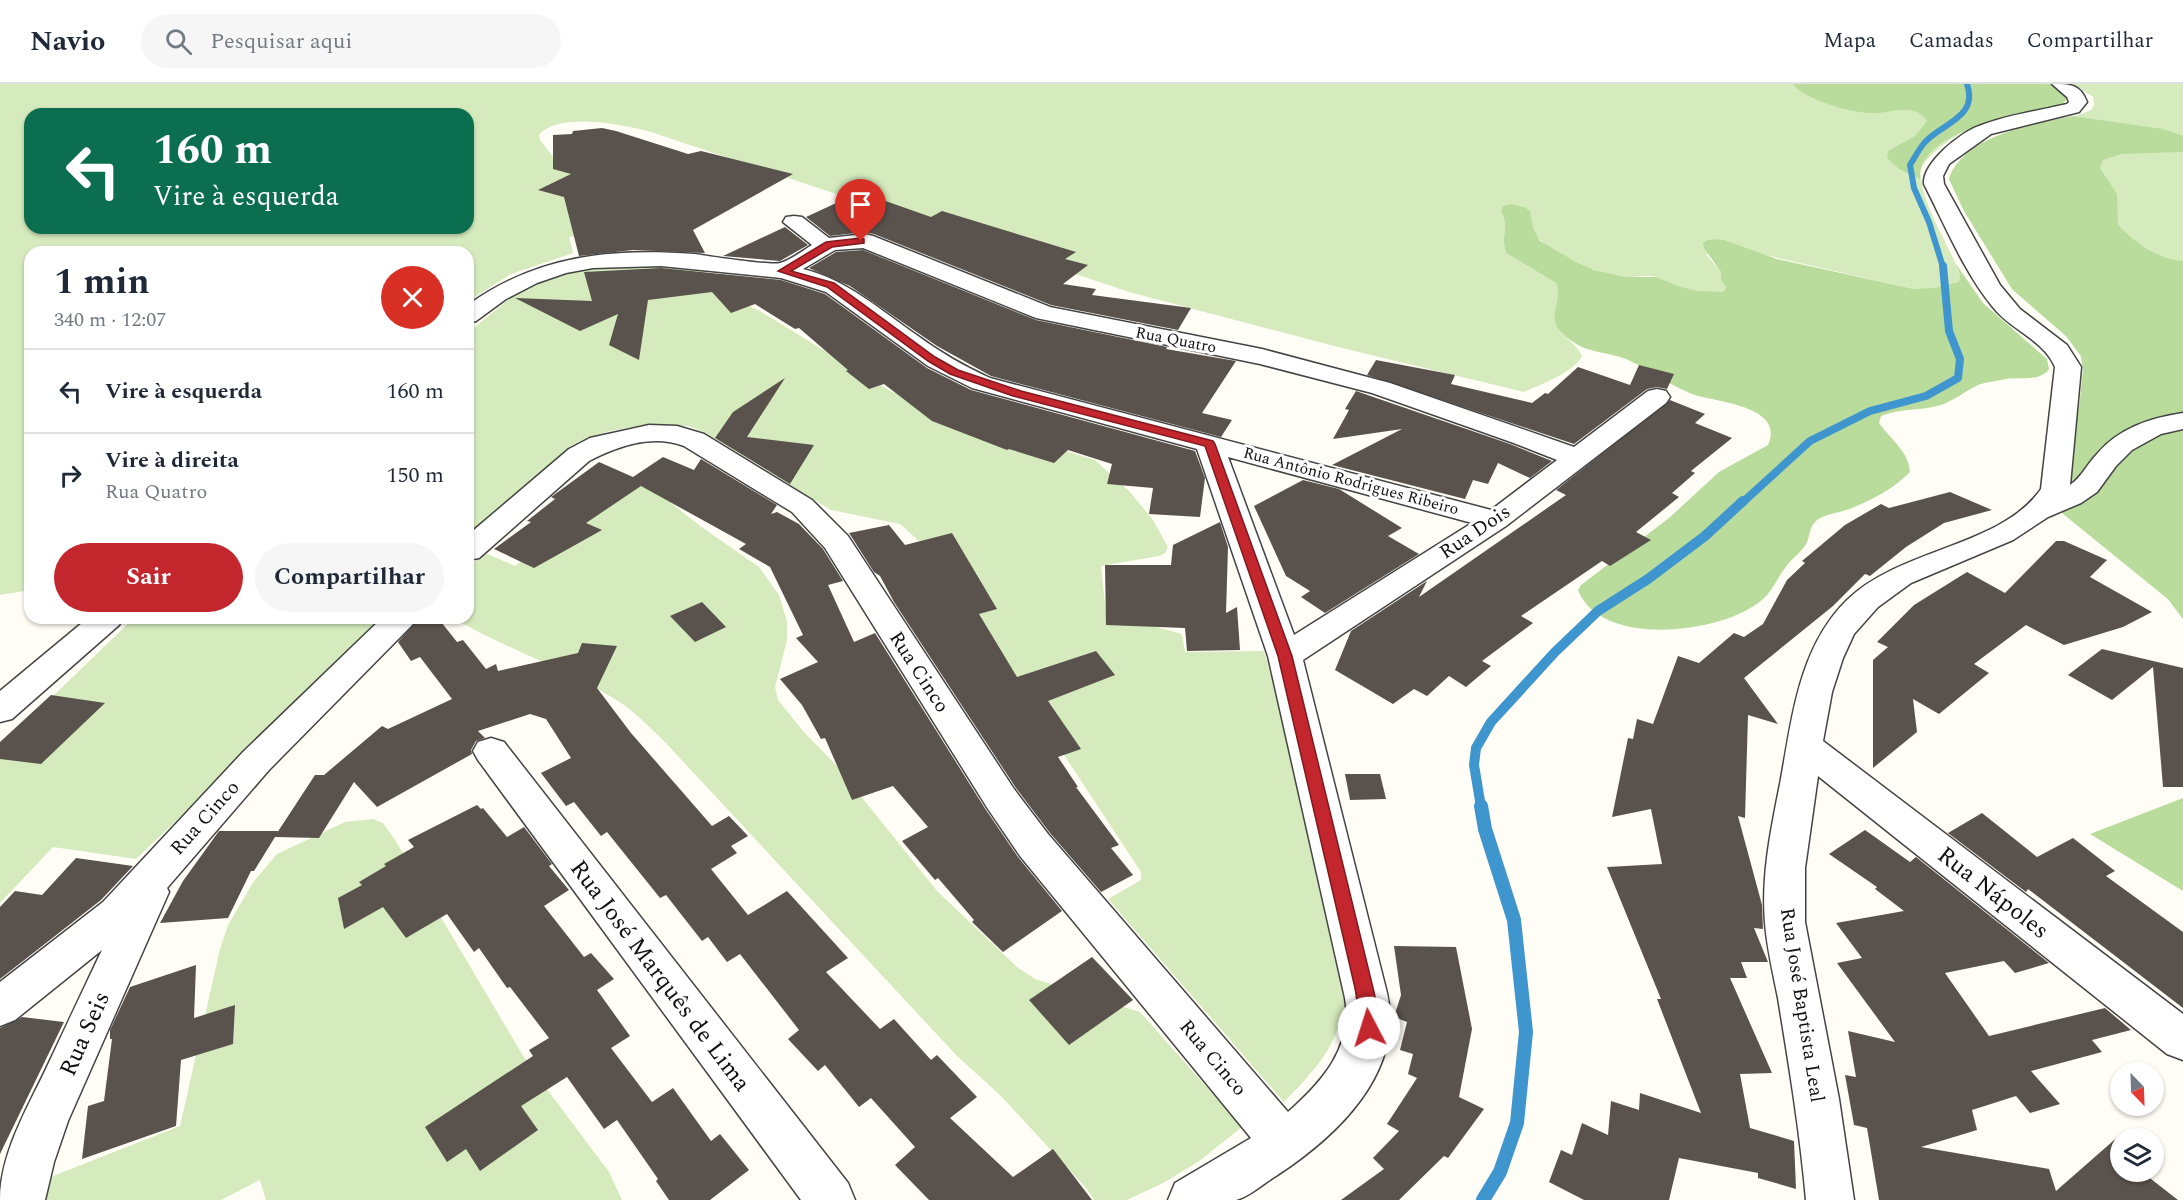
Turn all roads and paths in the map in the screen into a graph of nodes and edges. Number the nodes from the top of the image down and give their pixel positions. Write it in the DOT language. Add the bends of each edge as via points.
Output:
graph roads {
  1 [pos="2061,84"];
  2 [pos="794,222"];
  3 [pos="827,246"];
  4 [pos="783,271"];
  5 [pos="474,311"];
  6 [pos="1658,397"];
  7 [pos="2183,421"];
  8 [pos="1209,444"];
  9 [pos="1576,458"];
  10 [pos="2042,510"];
  11 [pos="1496,520"];
  12 [pos="474,546"];
  13 [pos="100,624"];
  14 [pos="394,624"];
  15 [pos="1285,656"];
  16 [pos="5,700"];
  17 [pos="1804,746"];
  18 [pos="491,751"];
  19 [pos="158,871"];
  20 [pos="0,1007"];
  21 [pos="2183,1040"];
  22 [pos="1285,1143"];
  23 [pos="21,1200"];
  24 [pos="831,1200"];
  25 [pos="1192,1200"];
  26 [pos="1830,1200"];
  1 -- 10 [label="street" via="2075,94 2078,102 2073,108 1984,130 1941,162 1933,176 1994,294 2066,359 2055,489"];
  2 -- 3 [label="street"];
  3 -- 4 [label="street, Rua Quatro"];
  3 -- 9 [label="street, Rua Quatro" via="865,242 1044,313 1262,357 1381,388"];
  4 -- 5 [label="street, Rua Antônio Rodrigues Ribeiro" via="661,258 593,261 528,278"];
  4 -- 8 [label="street, Rua Antônio Rodrigues Ribeiro" via="831,285 954,372 1017,393"];
  6 -- 9 [label="street, Rua Dois"];
  7 -- 10 [label="street, Rua José Baptista Leal" via="2140,433 2105,460 2098,473 2075,495"];
  8 -- 11 [label="street, Rua Antônio Rodrigues Ribeiro"];
  8 -- 15 [label="street"];
  9 -- 11 [label="street, Rua Dois"];
  10 -- 17 [label="street, Rua José Baptista Leal" via="1991,538 1913,570 1867,599 1834,640 1811,704"];
  11 -- 15 [label="street, Rua Dois"];
  12 -- 22 [label="street, Rua Cinco" via="579,455 600,444 635,435 686,436 801,506 837,543 1034,845"];
  13 -- 16 [label="street"];
  14 -- 19 [label="street, Rua Cinco" via="256,761"];
  15 -- 22 [label="street" via="1364,988 1369,1028 1348,1080 1312,1122"];
  17 -- 21 [label="street, Rua Nápoles"];
  17 -- 26 [label="street, Rua José Baptista Leal" via="1787,848 1785,921"];
  18 -- 24 [label="street, Rua José Marquês de Lima"];
  19 -- 20 [label="street, Rua Cinco" via="117,914"];
  19 -- 23 [label="street, Rua Seis" via="45,1121"];
  22 -- 25 [label="street"];
}
